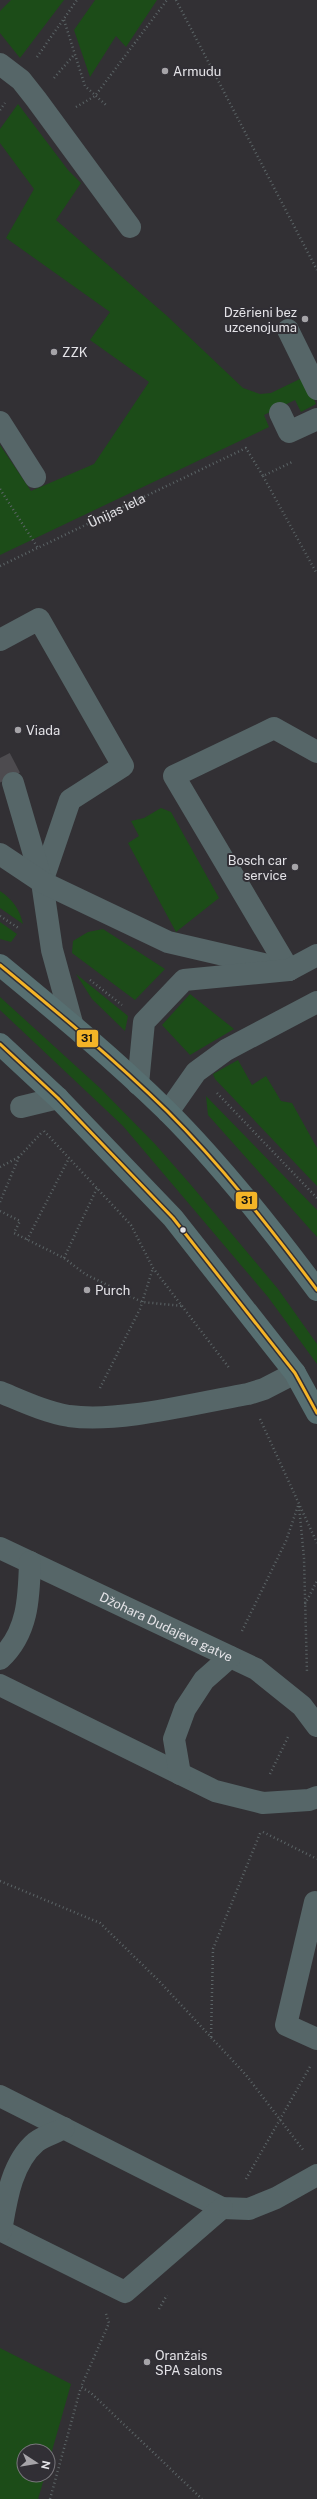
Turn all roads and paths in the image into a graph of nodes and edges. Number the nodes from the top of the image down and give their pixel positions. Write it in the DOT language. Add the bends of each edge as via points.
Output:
graph roads {
  1 [pos="78,0"];
  2 [pos="167,0"];
  3 [pos="176,0"];
  4 [pos="64,20"];
  5 [pos="0,64"];
  6 [pos="21,80"];
  7 [pos="95,96"];
  8 [pos="106,105"];
  9 [pos="0,110"];
  10 [pos="53,121"];
  11 [pos="130,227"];
  12 [pos="317,270"];
  13 [pos="288,330"];
  14 [pos="317,389"];
  15 [pos="317,419"];
  16 [pos="0,422"];
  17 [pos="285,423"];
  18 [pos="292,462"];
  19 [pos="263,476"];
  20 [pos="35,477"];
  21 [pos="0,489"];
  22 [pos="38,548"];
  23 [pos="0,566"];
  24 [pos="317,574"];
  25 [pos="0,640"];
  26 [pos="317,752"];
  27 [pos="13,783"];
  28 [pos="0,854"];
  29 [pos="42,882"];
  30 [pos="317,955"];
  31 [pos="0,965"];
  32 [pos="289,970"];
  33 [pos="317,1002"];
  34 [pos="72,1023"];
  35 [pos="0,1044"];
  36 [pos="138,1084"];
  37 [pos="58,1098"];
  38 [pos="21,1106"];
  39 [pos="168,1112"];
  40 [pos="43,1131"];
  41 [pos="19,1158"];
  42 [pos="69,1158"];
  43 [pos="0,1167"];
  44 [pos="97,1188"];
  45 [pos="0,1202"];
  46 [pos="0,1211"];
  47 [pos="27,1240"];
  48 [pos="64,1258"];
  49 [pos="153,1268"];
  50 [pos="317,1290"];
  51 [pos="142,1302"];
  52 [pos="184,1306"];
  53 [pos="295,1373"];
  54 [pos="0,1392"];
  55 [pos="248,1394"];
  56 [pos="317,1413"];
  57 [pos="85,1417"];
  58 [pos="298,1504"];
  59 [pos="317,1543"];
  60 [pos="0,1548"];
  61 [pos="30,1562"];
  62 [pos="317,1582"];
  63 [pos="305,1605"];
  64 [pos="230,1657"];
  65 [pos="0,1659"];
  66 [pos="0,1685"];
  67 [pos="317,1726"];
  68 [pos="180,1774"];
  69 [pos="317,1797"];
  70 [pos="0,1880"];
  71 [pos="315,1902"];
  72 [pos="315,2050"];
  73 [pos="0,2096"];
  74 [pos="281,2120"];
  75 [pos="64,2128"];
  76 [pos="313,2166"];
  77 [pos="245,2180"];
  78 [pos="222,2208"];
  79 [pos="0,2231"];
  80 [pos="170,2290"];
  81 [pos="159,2309"];
  82 [pos="105,2311"];
  83 [pos="81,2387"];
  84 [pos="50,2499"];
  85 [pos="202,2499"];
  1 -- 4 [label="path"];
  2 -- 7 [label="path"];
  3 -- 12 [label="path"];
  4 -- 6 [label="path"];
  4 -- 7 [label="path" via="85,86"];
  5 -- 6 [label="street"];
  6 -- 9 [label="path"];
  6 -- 10 [label="street"];
  7 -- 8 [label="path"];
  7 -- 10 [label="path"];
  10 -- 11 [label="street"];
  13 -- 14 [label="street"];
  15 -- 17 [label="street"];
  16 -- 20 [label="street"];
  18 -- 19 [label="path"];
  19 -- 22 [label="path, Ūnijas iela" via="246,448"];
  19 -- 24 [label="path"];
  21 -- 22 [label="path"];
  22 -- 23 [label="path, Ūnijas iela"];
  25 -- 29 [label="street" via="39,619 123,766 70,800"];
  26 -- 32 [label="street" via="274,728 174,776"];
  27 -- 29 [label="street"];
  28 -- 29 [label="street"];
  29 -- 32 [label="street" via="168,942"];
  29 -- 34 [label="street" via="52,950"];
  30 -- 32 [label="street"];
  31 -- 34 [label="main road"];
  32 -- 36 [label="street" via="184,980 144,1022"];
  33 -- 39 [label="street" via="226,1050 196,1072"];
  34 -- 36 [label="main road"];
  35 -- 37 [label="main road"];
  36 -- 39 [label="main road"];
  37 -- 38 [label="street"];
  37 -- 53 [label="main road" via="173,1218"];
  38 -- 40 [label="path"];
  39 -- 50 [label="main road" via="269,1225"];
  40 -- 41 [label="path"];
  40 -- 42 [label="path"];
  41 -- 43 [label="path"];
  41 -- 45 [label="path"];
  42 -- 44 [label="path"];
  42 -- 47 [label="path"];
  44 -- 48 [label="path"];
  44 -- 49 [label="path" via="131,1225"];
  46 -- 47 [label="path" via="20,1221 14,1233"];
  47 -- 48 [label="path"];
  48 -- 51 [label="path" via="85,1274"];
  49 -- 51 [label="path"];
  49 -- 52 [label="path"];
  51 -- 52 [label="path"];
  51 -- 57 [label="path"];
  52 -- 55 [label="path"];
  53 -- 55 [label="street"];
  53 -- 56 [label="main road"];
  54 -- 57 [label="street" via="35,1407"];
  55 -- 57 [label="street" via="111,1417"];
  55 -- 58 [label="path"];
  58 -- 59 [label="path"];
  58 -- 64 [label="path" via="286,1541"];
  60 -- 61 [label="street, Džohara Dudajeva gatve"];
  61 -- 64 [label="street, Džohara Dudajeva gatve"];
  61 -- 65 [label="street" via="29,1606 21,1630"];
  62 -- 63 [label="path"];
  64 -- 67 [label="street, Džohara Dudajeva gatve" via="256,1669 302,1706"];
  64 -- 68 [label="street" via="204,1680 185,1709 174,1739"];
  66 -- 68 [label="street"];
  68 -- 69 [label="street" via="215,1791 263,1803 309,1800"];
  70 -- 74 [label="path" via="100,1923 226,2053"];
  71 -- 72 [label="street" via="286,2026"];
  72 -- 74 [label="path"];
  73 -- 75 [label="street"];
  74 -- 76 [label="path"];
  74 -- 77 [label="path"];
  75 -- 78 [label="street"];
  75 -- 79 [label="street" via="36,2142 16,2169"];
  76 -- 78 [label="street" via="276,2198 249,2209"];
  78 -- 79 [label="street" via="125,2292"];
  80 -- 81 [label="path"];
  82 -- 83 [label="path" via="109,2323"];
  83 -- 84 [label="path"];
  83 -- 85 [label="path" via="91,2393"];
}
